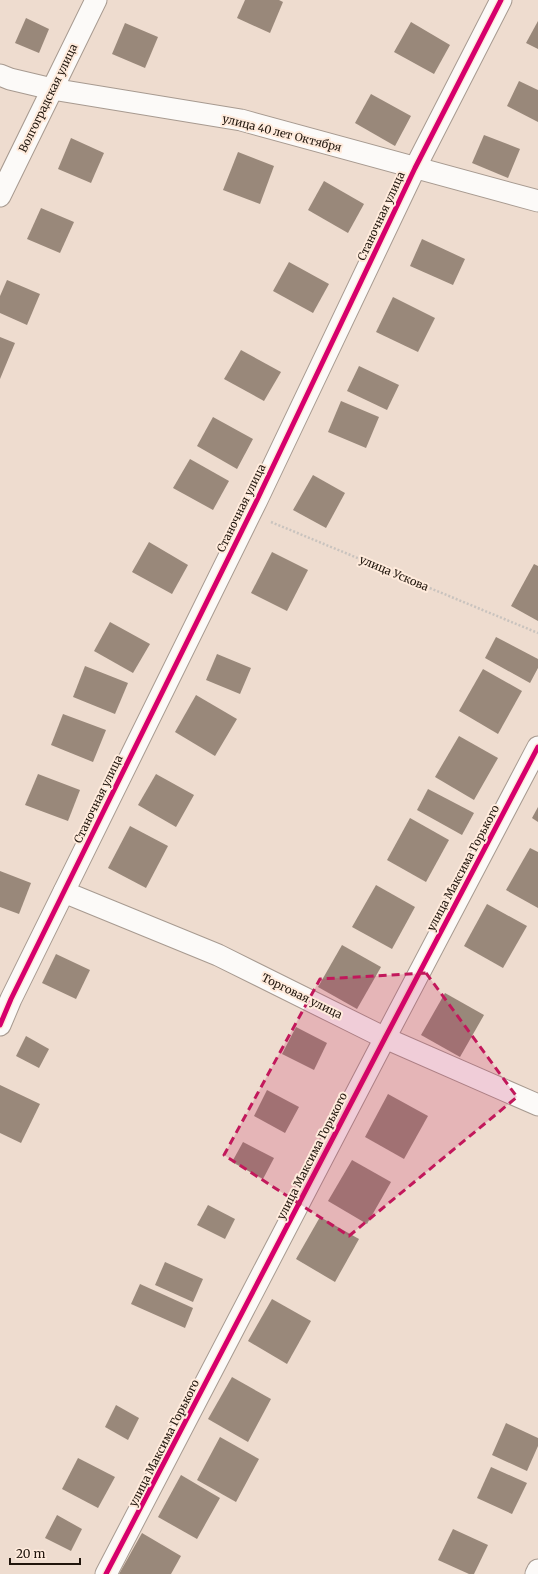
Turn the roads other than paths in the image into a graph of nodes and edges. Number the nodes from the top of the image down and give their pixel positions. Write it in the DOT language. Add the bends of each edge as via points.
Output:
graph roads {
  1 [pos="96,0"];
  2 [pos="501,0"];
  3 [pos="0,75"];
  4 [pos="52,89"];
  5 [pos="415,168"];
  6 [pos="0,196"];
  7 [pos="538,200"];
  8 [pos="538,747"];
  9 [pos="64,892"];
  10 [pos="6,997"];
  11 [pos="0,1025"];
  12 [pos="384,1038"];
  13 [pos="538,1105"];
  14 [pos="538,1570"];
  15 [pos="106,1574"];
  16 [pos="536,1574"];
  1 -- 4 [label="street, Волгоградская улица"];
  2 -- 5 [label="street, Станочная улица"];
  3 -- 4 [label="street, улица 40 лет Октября"];
  4 -- 5 [label="street, улица 40 лет Октября" via="241,120"];
  4 -- 6 [label="street, Волгоградская улица"];
  5 -- 7 [label="street, улица 40 лет Октября"];
  5 -- 9 [label="street, Станочная улица" via="250,513"];
  8 -- 12 [label="street, улица Максима Горького"];
  9 -- 10 [label="street, Станочная улица"];
  9 -- 12 [label="street, Торговая улица" via="218,955"];
  10 -- 11 [label="street, Станочная улица"];
  12 -- 13 [label="street, Торговая улица"];
  12 -- 15 [label="street, улица Максима Горького"];
  14 -- 16 [label="street"];
}
